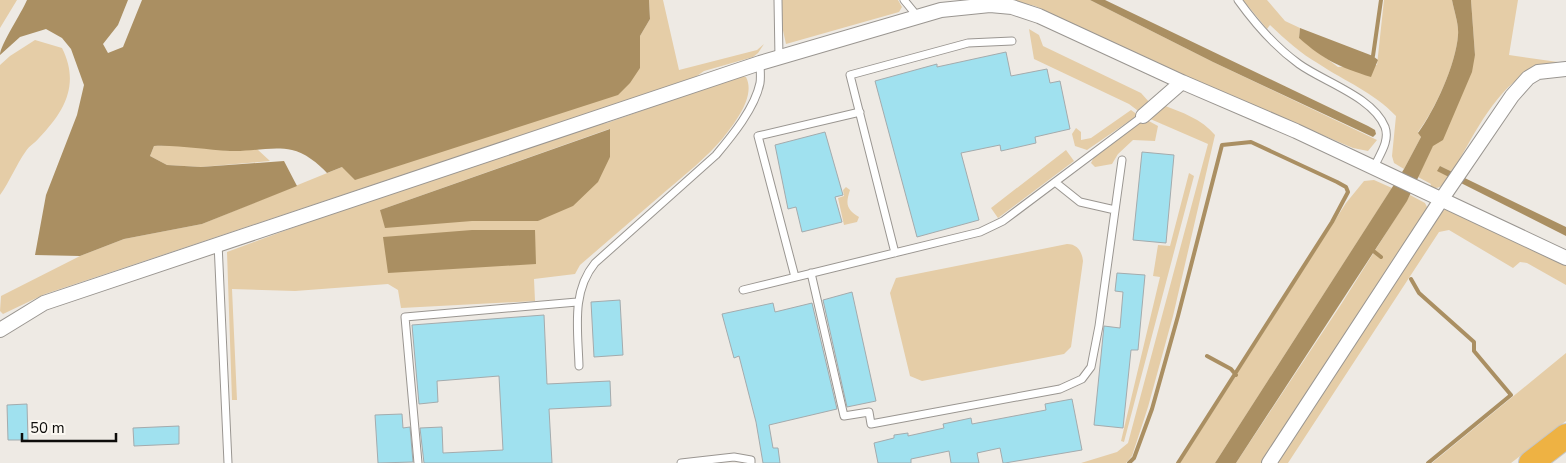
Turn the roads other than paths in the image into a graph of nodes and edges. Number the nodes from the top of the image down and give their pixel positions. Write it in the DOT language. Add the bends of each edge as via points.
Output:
graph roads {
  1 [pos="778,0"];
  2 [pos="904,0"];
  3 [pos="1238,0"];
  4 [pos="918,17"];
  5 [pos="1012,41"];
  6 [pos="779,58"];
  7 [pos="760,63"];
  8 [pos="1566,70"];
  9 [pos="1182,82"];
  10 [pos="860,112"];
  11 [pos="1143,116"];
  12 [pos="1122,160"];
  13 [pos="1380,170"];
  14 [pos="1055,182"];
  15 [pos="1441,200"];
  16 [pos="1115,210"];
  17 [pos="218,243"];
  18 [pos="895,253"];
  19 [pos="1566,258"];
  20 [pos="811,273"];
  21 [pos="795,277"];
  22 [pos="743,290"];
  23 [pos="577,302"];
  24 [pos="0,330"];
  25 [pos="579,366"];
  26 [pos="1566,436"];
  27 [pos="1566,454"];
  28 [pos="228,463"];
  29 [pos="418,463"];
  30 [pos="681,463"];
  31 [pos="751,463"];
  32 [pos="1269,463"];
  33 [pos="1531,463"];
  34 [pos="1554,463"];
  1 -- 6 [label="lane"];
  2 -- 4 [label="lane"];
  3 -- 13 [label="lane" via="1279,49 1378,115 1385,128 1386,142"];
  4 -- 6 [label="street"];
  4 -- 9 [label="street" via="968,7 1012,7 1039,16"];
  5 -- 10 [label="lane" via="968,43 850,75"];
  6 -- 7 [label="street"];
  7 -- 17 [label="street"];
  7 -- 23 [label="lane" via="760,83 734,135 716,155 595,262 586,273"];
  8 -- 15 [label="street" via="1538,72 1528,78 1512,96"];
  9 -- 11 [label="street"];
  9 -- 13 [label="street"];
  10 -- 18 [label="lane"];
  10 -- 21 [label="lane" via="758,136"];
  11 -- 14 [label="lane"];
  12 -- 16 [label="lane"];
  13 -- 15 [label="street"];
  14 -- 16 [label="lane" via="1080,202"];
  14 -- 18 [label="lane" via="1003,221 980,232"];
  15 -- 19 [label="street"];
  15 -- 32 [label="street"];
  16 -- 20 [label="lane" via="1091,367 1082,380 1060,390 871,424 869,412 844,416"];
  17 -- 24 [label="street" via="44,303"];
  17 -- 28 [label="lane"];
  18 -- 20 [label="lane"];
  20 -- 21 [label="lane"];
  21 -- 22 [label="lane"];
  23 -- 25 [label="lane"];
  23 -- 29 [label="lane" via="405,317"];
  26 -- 33 [label="highway"];
  27 -- 34 [label="highway"];
  30 -- 31 [label="lane" via="734,457 751,460"];
}
